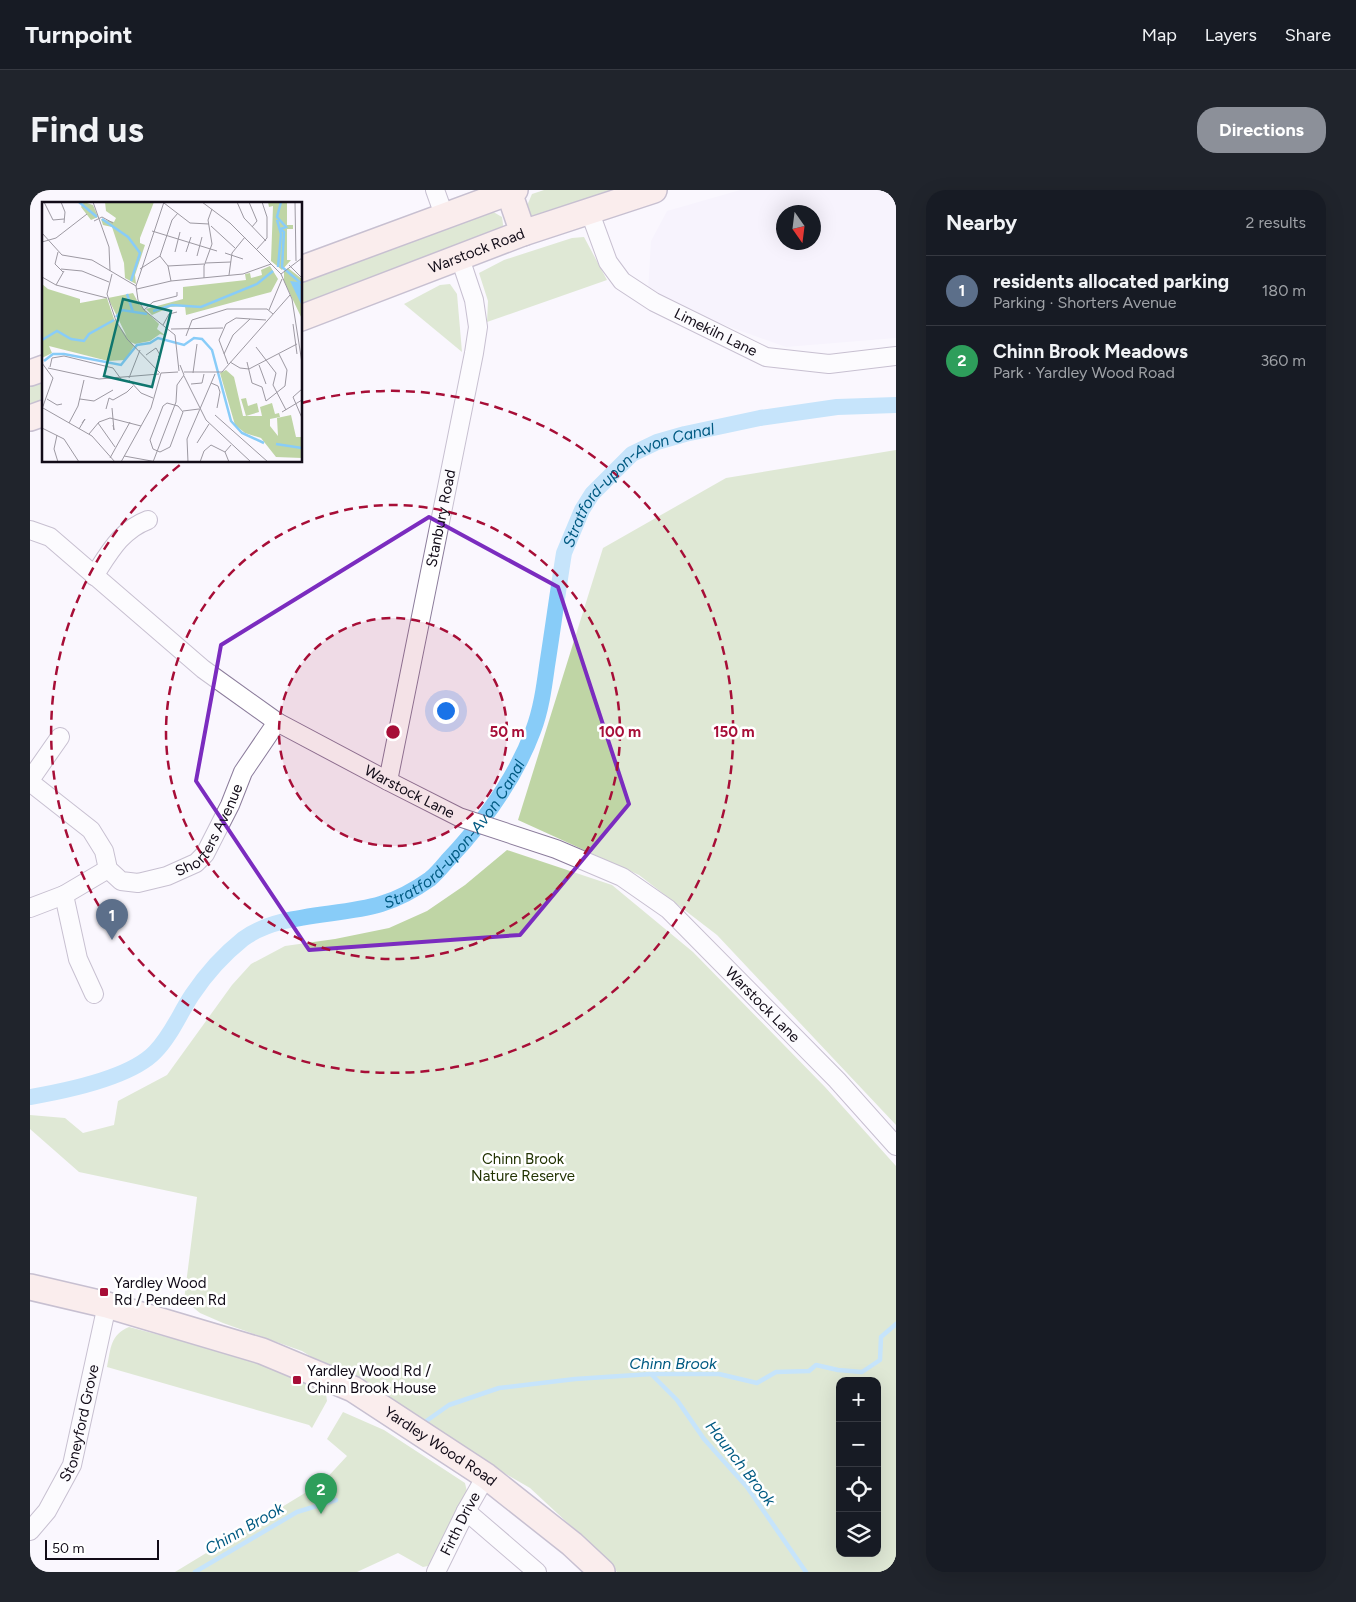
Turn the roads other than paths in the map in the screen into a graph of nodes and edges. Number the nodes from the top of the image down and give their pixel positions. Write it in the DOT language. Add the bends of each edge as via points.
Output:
graph roads {
  1 [pos="435,190"];
  2 [pos="654,190"];
  3 [pos="512,191"];
  4 [pos="589,210"];
  5 [pos="444,215"];
  6 [pos="523,233"];
  7 [pos="460,258"];
  8 [pos="302,270"];
  9 [pos="302,318"];
  10 [pos="896,356"];
  11 [pos="42,369"];
  12 [pos="30,373"];
  13 [pos="42,414"];
  14 [pos="30,418"];
  15 [pos="148,520"];
  16 [pos="30,530"];
  17 [pos="94,576"];
  18 [pos="277,722"];
  19 [pos="60,737"];
  20 [pos="30,781"];
  21 [pos="388,782"];
  22 [pos="108,870"];
  23 [pos="64,895"];
  24 [pos="30,908"];
  25 [pos="94,994"];
  26 [pos="896,1146"];
  27 [pos="30,1287"];
  28 [pos="107,1304"];
  29 [pos="486,1476"];
  30 [pos="466,1511"];
  31 [pos="30,1531"];
  32 [pos="436,1572"];
  33 [pos="537,1572"];
  34 [pos="602,1572"];
  1 -- 5 [label="street"];
  2 -- 4 [label="street, Warstock Road"];
  3 -- 5 [label="street"];
  3 -- 6 [label="street"];
  4 -- 6 [label="street, Warstock Road"];
  4 -- 10 [label="street, Limekiln Lane" via="608,262 622,282 654,302 766,357 829,364"];
  5 -- 8 [label="street"];
  6 -- 7 [label="street, Warstock Road"];
  7 -- 9 [label="street, Warstock Road"];
  7 -- 21 [label="street, Stanbury Road" via="474,300 478,327 476,344"];
  11 -- 12 [label="street"];
  13 -- 14 [label="street"];
  15 -- 17 [label="street" via="136,524 120,537"];
  16 -- 17 [label="street, Warstock Lane" via="50,537"];
  17 -- 18 [label="street, Warstock Lane" via="203,669"];
  18 -- 21 [label="street, Warstock Lane"];
  18 -- 22 [label="street, Shorters Avenue" via="243,772 205,854 196,863 167,876 138,883 121,881"];
  19 -- 20 [label="street"];
  20 -- 22 [label="street" via="91,830 104,850"];
  21 -- 26 [label="street, Warstock Lane" via="459,817 556,849 622,877 668,909 830,1073"];
  22 -- 23 [label="street"];
  23 -- 24 [label="street"];
  23 -- 25 [label="street" via="78,959"];
  27 -- 28 [label="street, Yardley Wood Road"];
  28 -- 29 [label="street, Yardley Wood Road" via="262,1350 353,1389"];
  28 -- 31 [label="street, Stoneyford Grove" via="72,1465 47,1511"];
  29 -- 30 [label="street, Firth Drive"];
  29 -- 34 [label="street, Yardley Wood Road"];
  30 -- 32 [label="street, Firth Drive"];
  30 -- 33 [label="street"];
}
